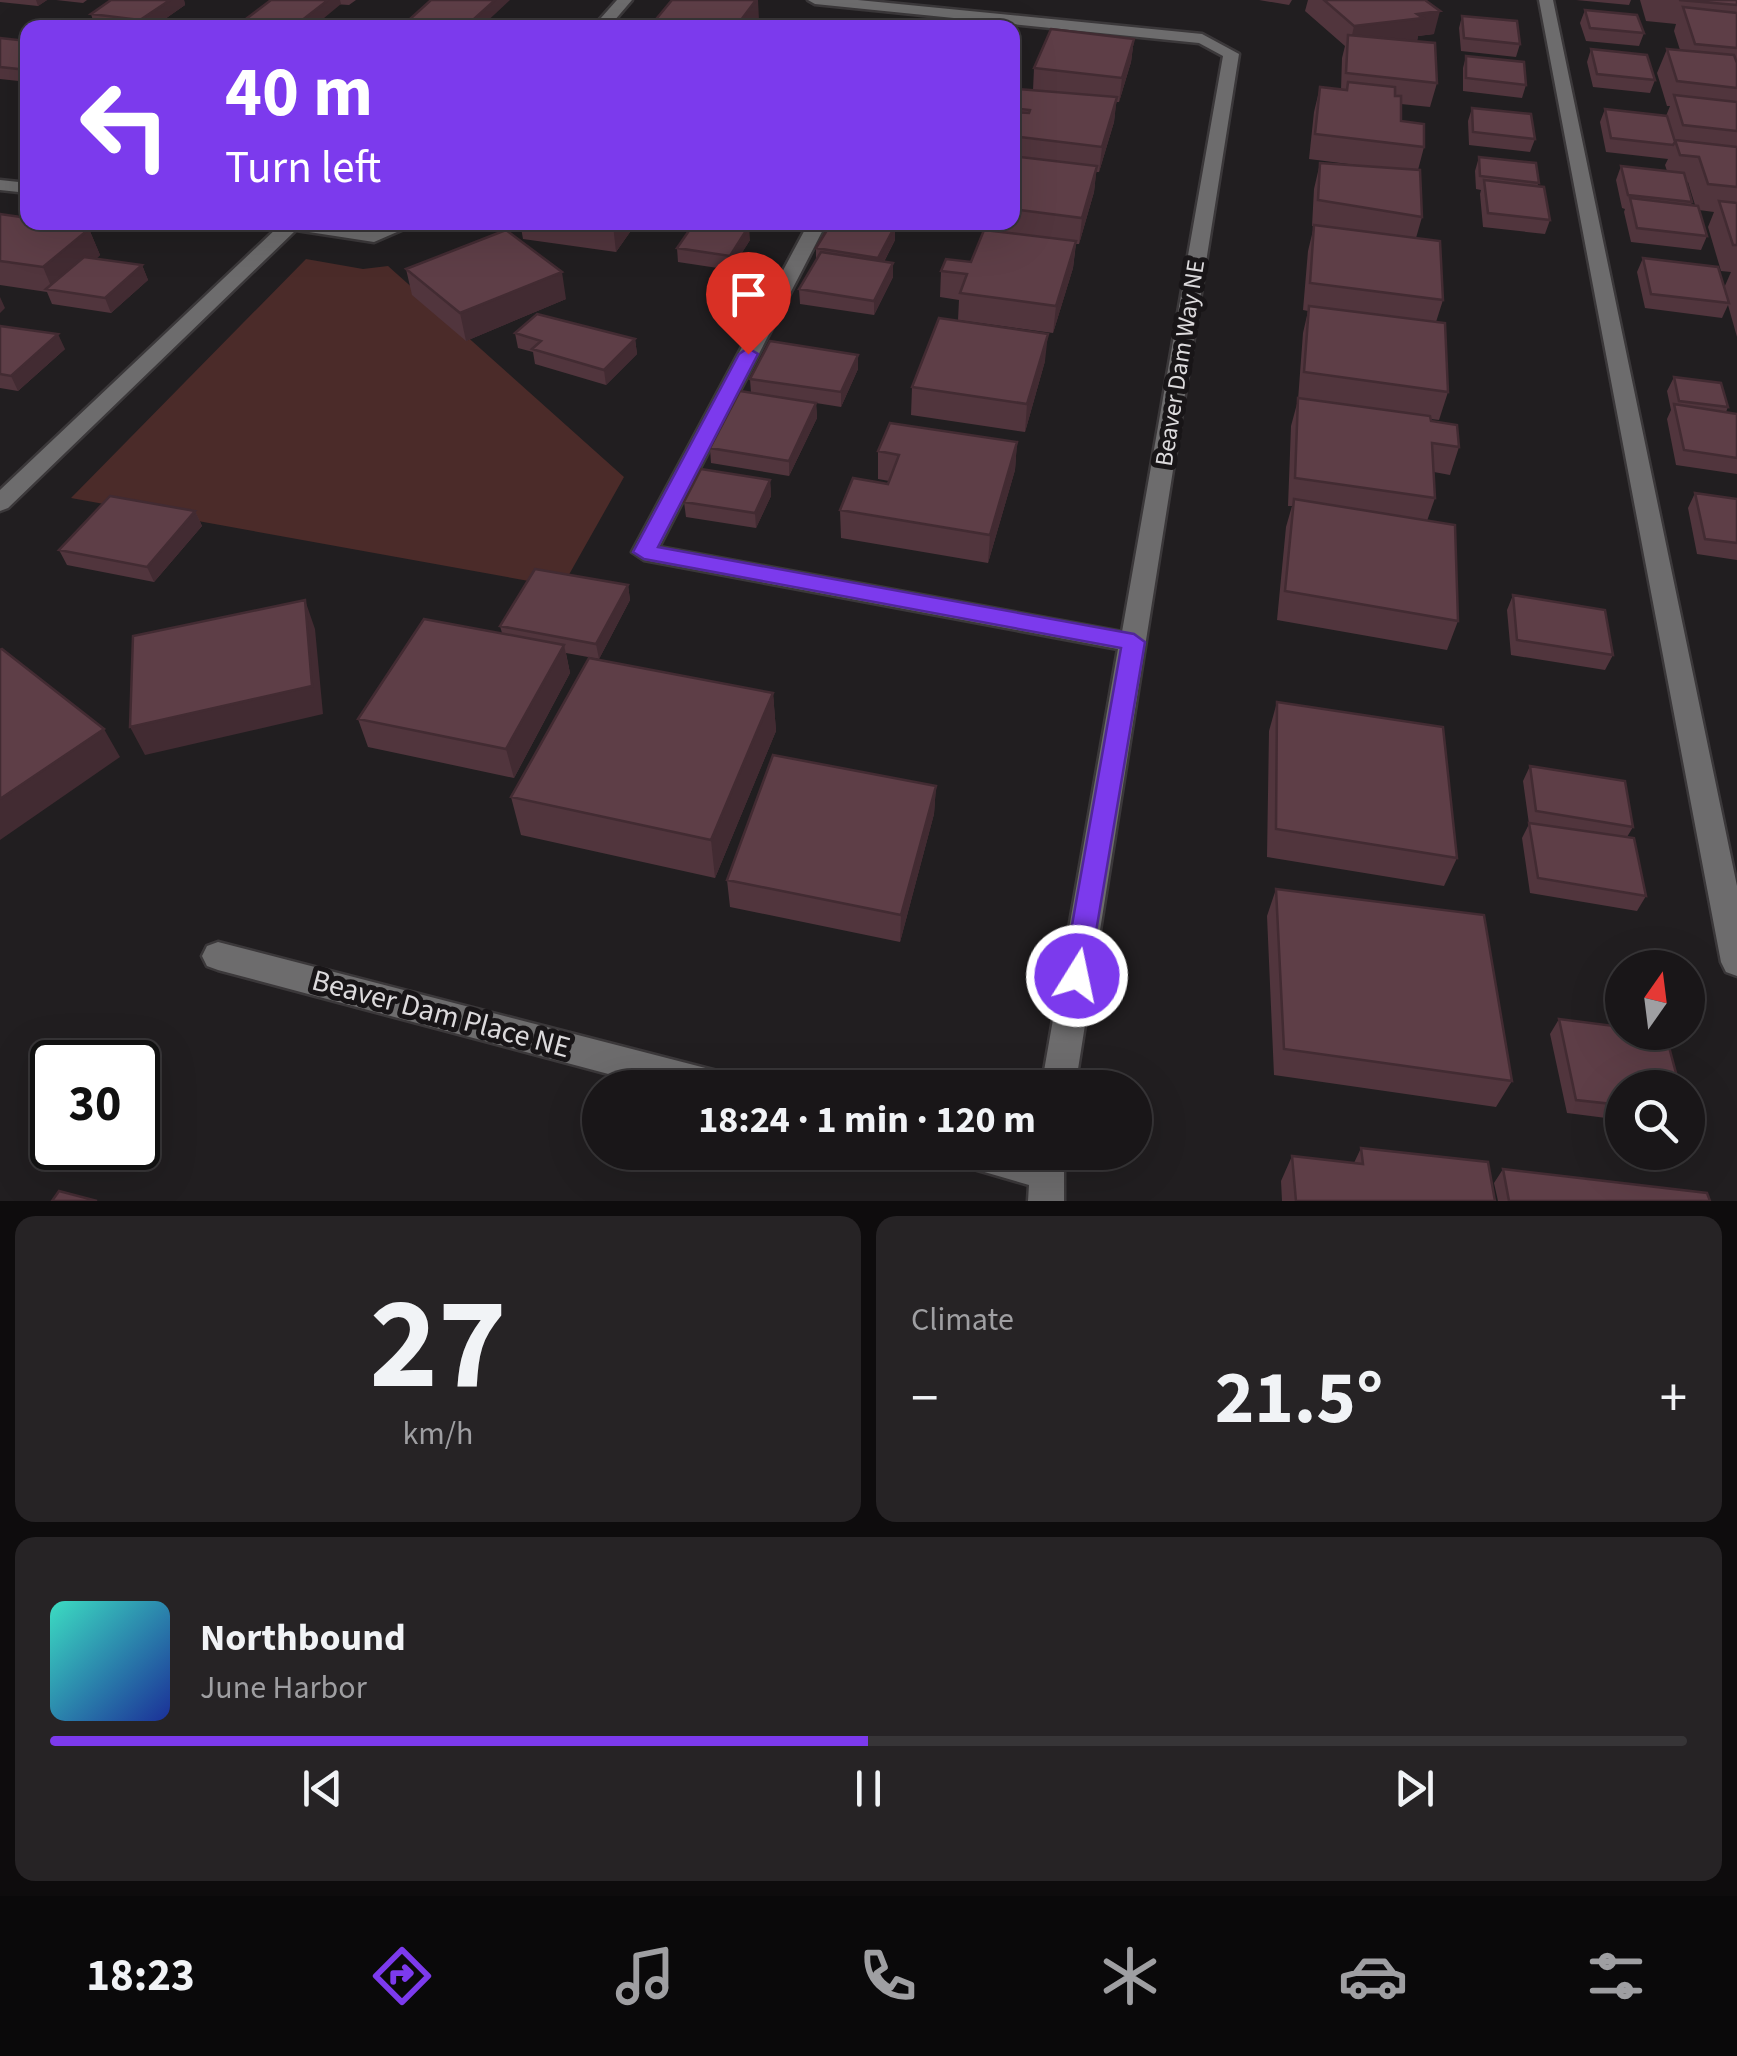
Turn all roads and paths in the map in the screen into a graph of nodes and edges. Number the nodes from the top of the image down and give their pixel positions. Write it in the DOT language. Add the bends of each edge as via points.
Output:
graph roads {
  1 [pos="625,0"];
  2 [pos="815,0"];
  3 [pos="1546,0"];
  4 [pos="928,13"];
  5 [pos="606,20"];
  6 [pos="1002,20"];
  7 [pos="1020,22"];
  8 [pos="278,230"];
  9 [pos="333,230"];
  10 [pos="390,230"];
  11 [pos="814,230"];
  12 [pos="0,503"];
  13 [pos="1134,642"];
  14 [pos="218,956"];
  15 [pos="1737,962"];
  16 [pos="652,1070"];
  17 [pos="1061,1070"];
  1 -- 5 [label="street"];
  2 -- 4 [label="street, Beaver Dam Way NE"];
  3 -- 15 [label="street"];
  4 -- 6 [label="street, Beaver Dam Way NE"];
  7 -- 13 [label="street, Beaver Dam Way NE" via="1202,39 1231,54"];
  8 -- 12 [label="street"];
  9 -- 10 [label="street" via="374,236"];
  11 -- 13 [label="street" via="644,552"];
  13 -- 17 [label="street, Beaver Dam Way NE"];
  14 -- 16 [label="street, Beaver Dam Place NE"];
}
